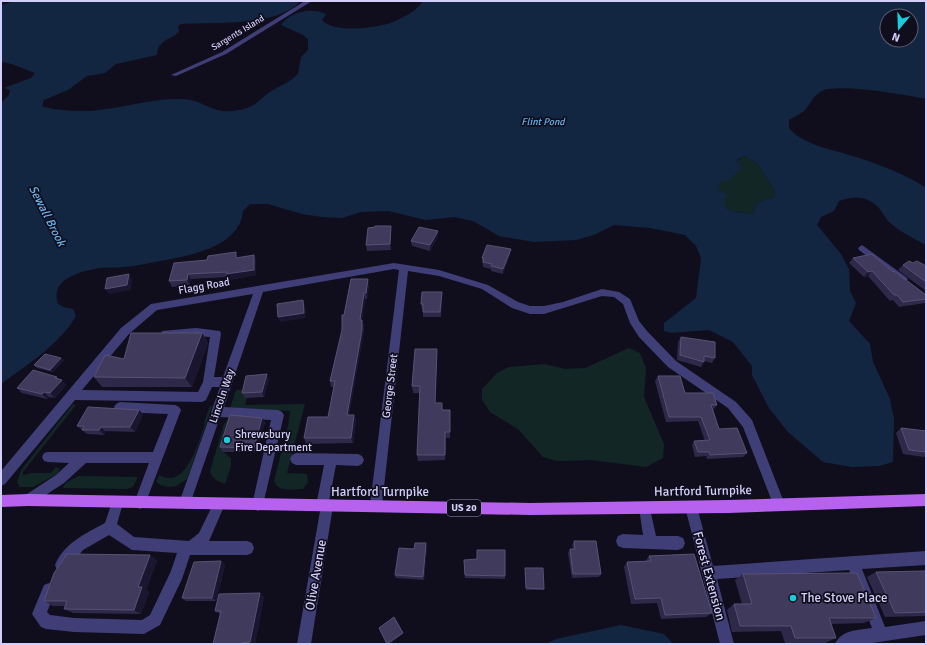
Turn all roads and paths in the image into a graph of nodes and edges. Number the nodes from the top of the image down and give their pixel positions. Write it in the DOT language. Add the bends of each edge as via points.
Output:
graph roads {
  1 [pos="309,1"];
  2 [pos="174,75"];
  3 [pos="862,248"];
  4 [pos="404,267"];
  5 [pos="912,286"];
  6 [pos="259,289"];
  7 [pos="159,334"];
  8 [pos="208,382"];
  9 [pos="227,382"];
  10 [pos="72,395"];
  11 [pos="120,407"];
  12 [pos="216,412"];
  13 [pos="48,457"];
  14 [pos="84,457"];
  15 [pos="157,458"];
  16 [pos="296,459"];
  17 [pos="331,459"];
  18 [pos="358,460"];
  19 [pos="1,480"];
  20 [pos="28,500"];
  21 [pos="926,500"];
  22 [pos="1,501"];
  23 [pos="116,503"];
  24 [pos="140,503"];
  25 [pos="185,503"];
  26 [pos="219,504"];
  27 [pos="258,505"];
  28 [pos="376,505"];
  29 [pos="779,505"];
  30 [pos="324,506"];
  31 [pos="691,507"];
  32 [pos="645,508"];
  33 [pos="110,527"];
  34 [pos="623,541"];
  35 [pos="651,542"];
  36 [pos="678,543"];
  37 [pos="189,548"];
  38 [pos="247,548"];
  39 [pos="926,558"];
  40 [pos="853,563"];
  41 [pos="708,573"];
  42 [pos="926,628"];
  43 [pos="881,634"];
  44 [pos="304,644"];
  45 [pos="727,644"];
  46 [pos="842,644"];
  1 -- 2 [label="street, Sargents Island" via="224,53"];
  3 -- 5 [label="street"];
  4 -- 6 [label="street, Flagg Road" via="394,266"];
  4 -- 28 [label="street, George Street"];
  4 -- 29 [label="street, Flagg Road" via="440,273 485,287 515,305 530,310 544,310 602,292 616,294 627,302 635,323 643,334 672,364 732,405 748,424"];
  6 -- 9 [label="street, Lincoln Way"];
  6 -- 10 [label="street, Flagg Road" via="154,306 125,331"];
  7 -- 8 [label="street" via="216,334"];
  8 -- 9 [label="street"];
  8 -- 10 [label="street" via="202,397"];
  9 -- 12 [label="street, Lincoln Way"];
  10 -- 19 [label="street, Flagg Road"];
  11 -- 15 [label="street" via="175,410"];
  12 -- 25 [label="street, Lincoln Way"];
  12 -- 27 [label="street" via="278,415"];
  13 -- 14 [label="street"];
  14 -- 15 [label="street"];
  14 -- 20 [label="street" via="60,479"];
  15 -- 24 [label="street"];
  16 -- 17 [label="street"];
  17 -- 18 [label="street"];
  17 -- 30 [label="street, Olive Avenue"];
  20 -- 22 [label="main road, Hartford Turnpike / US 20"];
  20 -- 23 [label="main road, Hartford Turnpike / US 20"];
  21 -- 29 [label="main road, Hartford Turnpike / US 20"];
  23 -- 24 [label="main road, Hartford Turnpike / US 20"];
  23 -- 33 [label="street"];
  24 -- 25 [label="main road, Hartford Turnpike / US 20"];
  25 -- 26 [label="main road, Hartford Turnpike / US 20"];
  26 -- 27 [label="main road, Hartford Turnpike / US 20"];
  26 -- 37 [label="street" via="204,538"];
  27 -- 30 [label="main road, Hartford Turnpike / US 20"];
  28 -- 30 [label="main road, Hartford Turnpike / US 20"];
  28 -- 32 [label="main road, Hartford Turnpike / US 20" via="527,509"];
  29 -- 31 [label="main road, Hartford Turnpike / US 20"];
  30 -- 44 [label="street, Olive Avenue"];
  31 -- 32 [label="main road, Hartford Turnpike / US 20"];
  31 -- 41 [label="street, Forest Extension"];
  32 -- 35 [label="street"];
  33 -- 37 [label="street" via="132,543"];
  33 -- 37 [label="street" via="78,545 64,560 39,614 46,622 144,627 155,620"];
  34 -- 35 [label="street"];
  35 -- 36 [label="street"];
  37 -- 38 [label="street"];
  39 -- 40 [label="street"];
  40 -- 41 [label="street"];
  40 -- 43 [label="street"];
  41 -- 45 [label="street, Forest Extension"];
  42 -- 43 [label="street"];
  43 -- 46 [label="street" via="848,639"];
}
